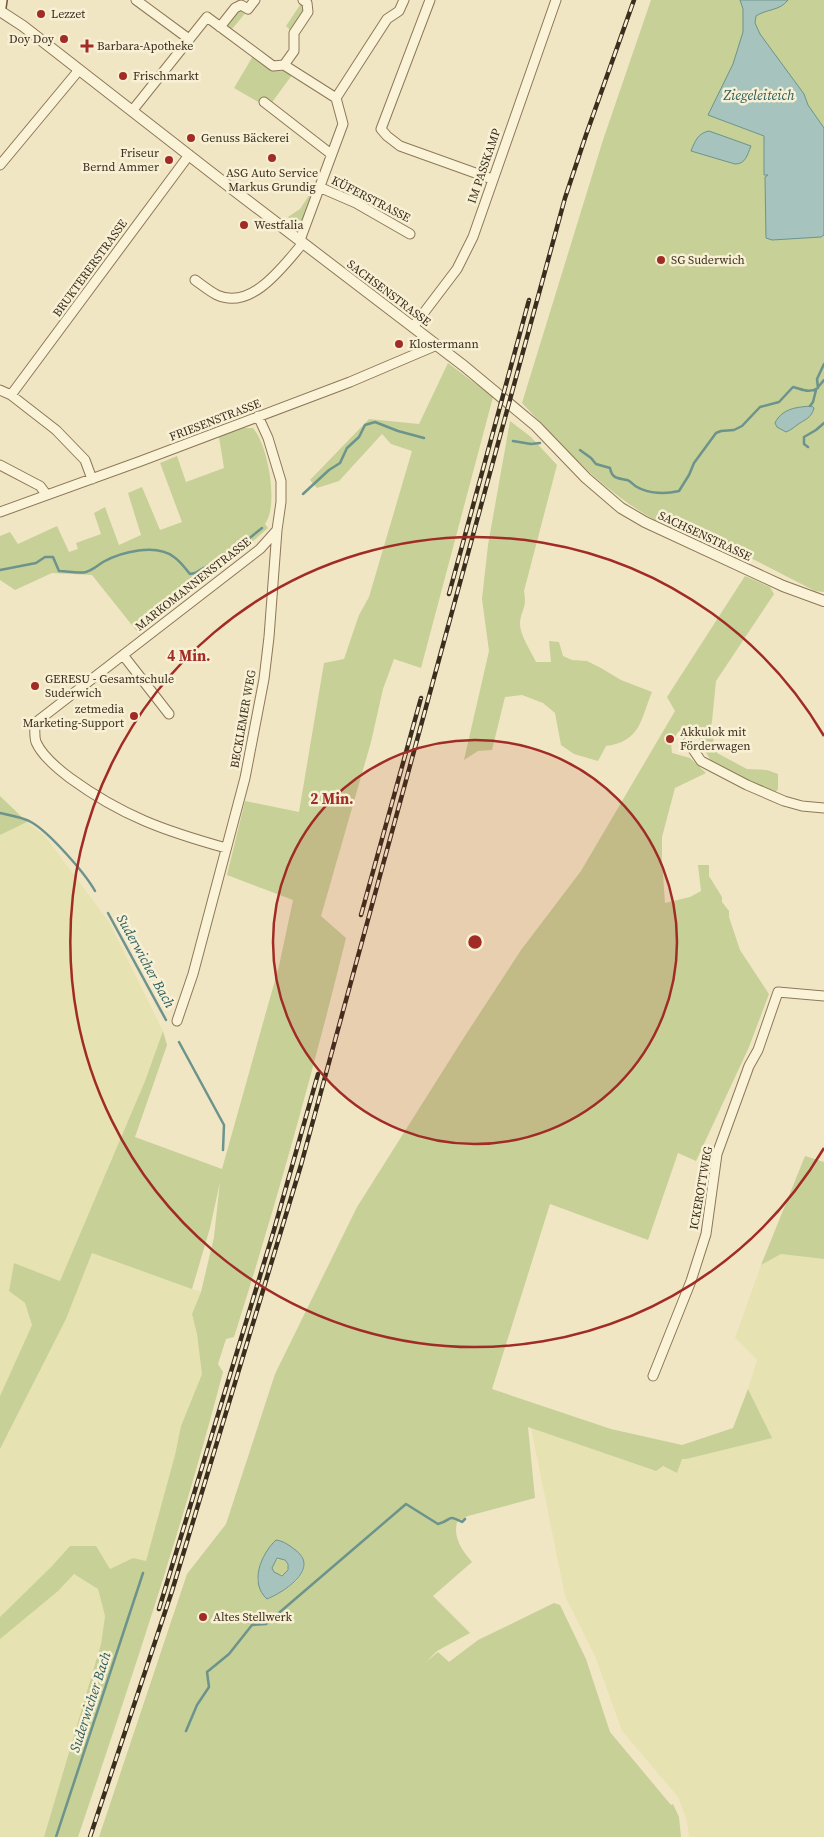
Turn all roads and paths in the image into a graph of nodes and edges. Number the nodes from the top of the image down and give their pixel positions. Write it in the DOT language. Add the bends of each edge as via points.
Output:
graph roads {
  1 [pos="1,0"];
  2 [pos="136,0"];
  3 [pos="254,0"];
  4 [pos="303,0"];
  5 [pos="404,0"];
  6 [pos="430,0"];
  7 [pos="556,0"];
  8 [pos="0,7"];
  9 [pos="0,11"];
  10 [pos="220,27"];
  11 [pos="189,39"];
  12 [pos="284,65"];
  13 [pos="79,70"];
  14 [pos="336,98"];
  15 [pos="264,102"];
  16 [pos="132,112"];
  17 [pos="331,154"];
  18 [pos="189,155"];
  19 [pos="0,165"];
  20 [pos="492,179"];
  21 [pos="319,187"];
  22 [pos="410,234"];
  23 [pos="302,242"];
  24 [pos="195,280"];
  25 [pos="413,327"];
  26 [pos="437,345"];
  27 [pos="0,390"];
  28 [pos="11,396"];
  29 [pos="258,416"];
  30 [pos="0,465"];
  31 [pos="92,479"];
  32 [pos="46,494"];
  33 [pos="0,512"];
  34 [pos="277,530"];
  35 [pos="824,601"];
  36 [pos="122,655"];
  37 [pos="169,714"];
  38 [pos="688,742"];
  39 [pos="824,808"];
  40 [pos="226,848"];
  41 [pos="824,996"];
  42 [pos="177,1021"];
  43 [pos="653,1376"];
  1 -- 8 [label="main road"];
  2 -- 11 [label="street"];
  3 -- 10 [label="street" via="248,9 241,5 235,8"];
  4 -- 12 [label="street" via="307,3 308,12 294,33 294,50"];
  5 -- 14 [label="street" via="399,11 387,19"];
  6 -- 20 [label="street" via="381,129 400,146"];
  7 -- 20 [label="street, IM PASSKAMP"];
  9 -- 13 [label="street, SACHSENSTRASSE"];
  10 -- 11 [label="street" via="207,17 198,24"];
  10 -- 12 [label="street" via="273,66"];
  11 -- 16 [label="street"];
  12 -- 14 [label="street"];
  13 -- 16 [label="street, SACHSENSTRASSE"];
  13 -- 19 [label="street"];
  14 -- 17 [label="street, KÜFERSTRASSE" via="343,124"];
  15 -- 17 [label="street"];
  16 -- 18 [label="street, SACHSENSTRASSE"];
  17 -- 21 [label="street, KÜFERSTRASSE"];
  18 -- 23 [label="street, SACHSENSTRASSE"];
  18 -- 28 [label="street, BRUKTERERSTRASSE"];
  20 -- 25 [label="street, IM PASSKAMP" via="473,237 457,269"];
  21 -- 22 [label="street, KÜFERSTRASSE" via="356,203"];
  21 -- 23 [label="street, KÜFERSTRASSE"];
  23 -- 24 [label="street, KÜFERSTRASSE" via="276,276 250,294 223,297"];
  23 -- 25 [label="street, SACHSENSTRASSE"];
  25 -- 26 [label="street, SACHSENSTRASSE"];
  26 -- 29 [label="street, FRIESENSTRASSE"];
  26 -- 35 [label="street, SACHSENSTRASSE" via="536,426 586,478 621,508 783,586"];
  27 -- 28 [label="street"];
  28 -- 31 [label="street" via="56,430 85,460"];
  29 -- 31 [label="street, FRIESENSTRASSE"];
  29 -- 34 [label="street, BECKLEMER WEG" via="281,481"];
  30 -- 32 [label="street" via="40,486"];
  31 -- 32 [label="street, FRIESENSTRASSE"];
  32 -- 33 [label="street, FRIESENSTRASSE"];
  34 -- 36 [label="street, MARKOMANNENSTRASSE" via="260,549"];
  34 -- 40 [label="street, BECKLEMER WEG" via="260,704"];
  36 -- 37 [label="street"];
  36 -- 40 [label="street, MARKOMANNENSTRASSE" via="35,723 36,741 43,753 63,772 103,801 168,831"];
  38 -- 39 [label="street" via="701,761 747,785 784,801"];
  40 -- 42 [label="street, BECKLEMER WEG" via="194,974"];
  41 -- 43 [label="street, ICKEROTTWEG" via="778,992 717,1154 706,1234"];
}
